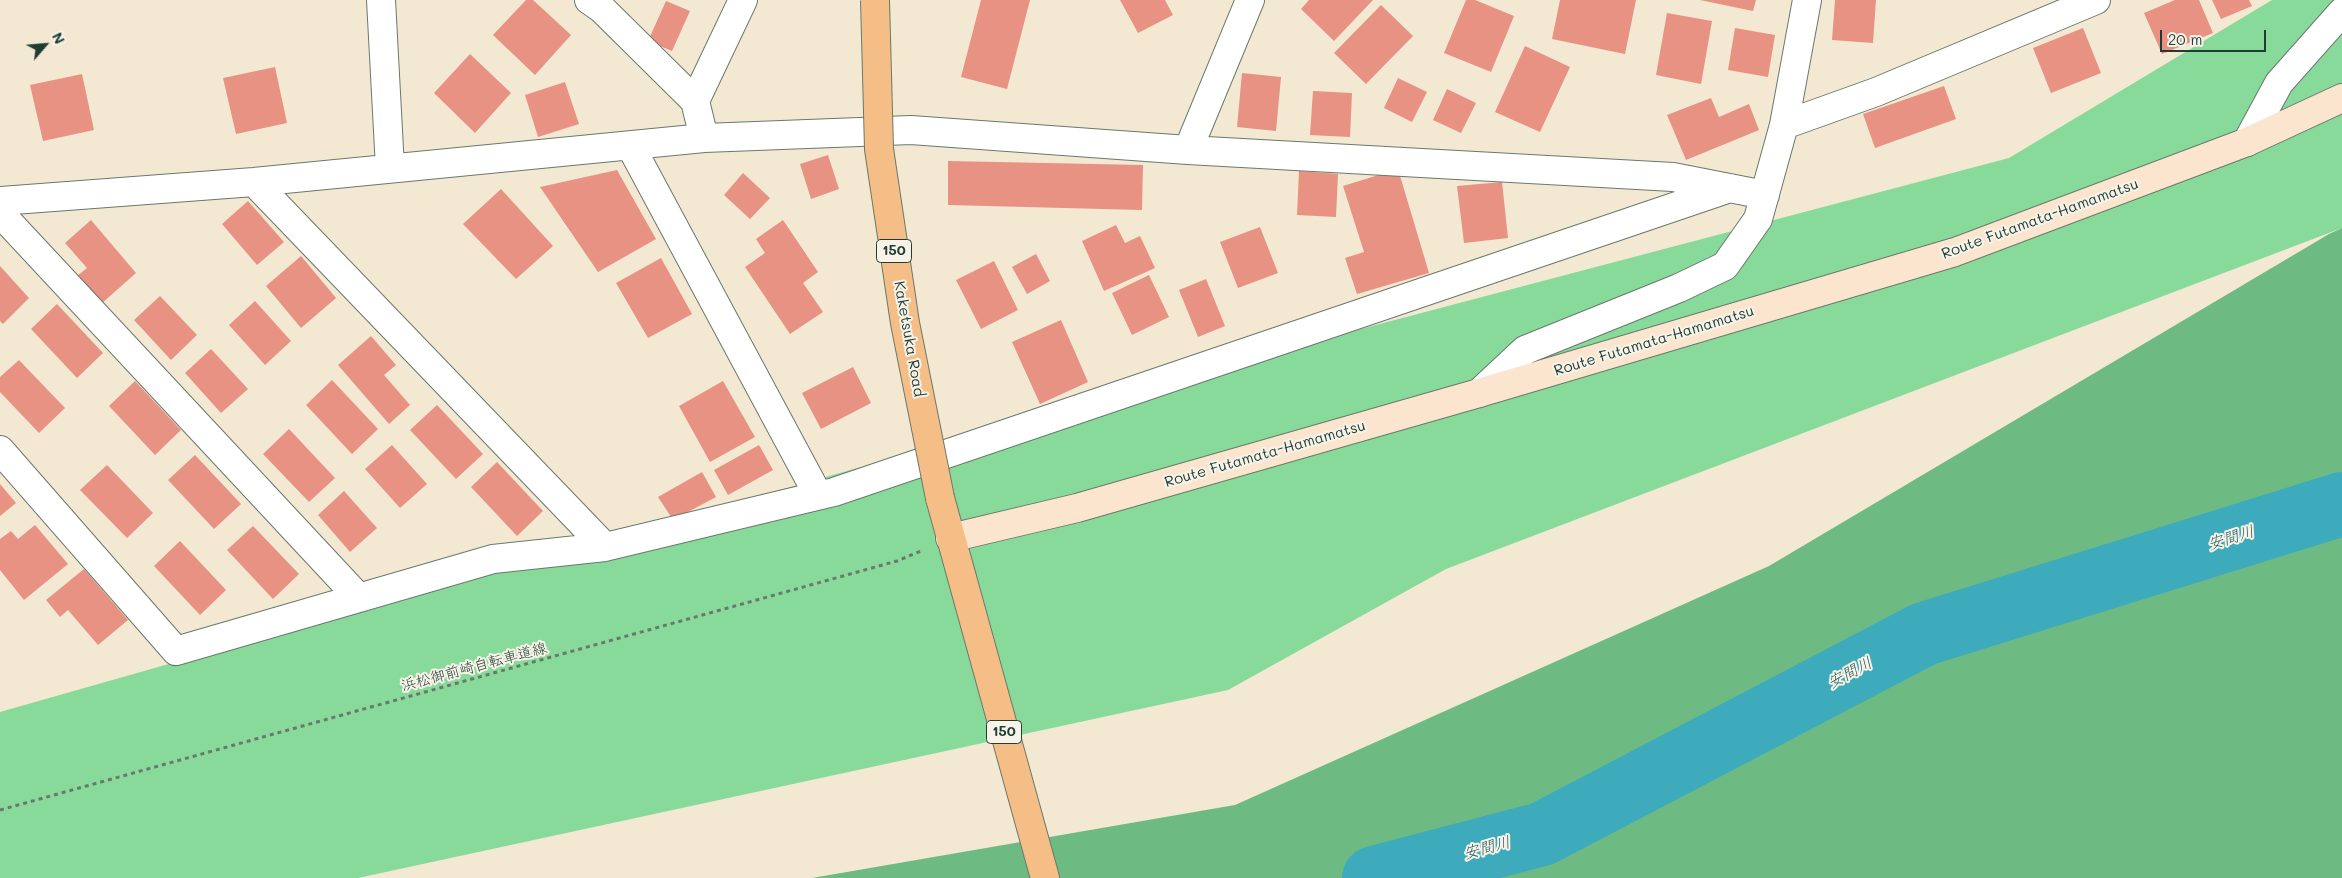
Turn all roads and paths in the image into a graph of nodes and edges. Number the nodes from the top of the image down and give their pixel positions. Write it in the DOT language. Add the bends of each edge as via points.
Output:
graph roads {
  1 [pos="381,0"];
  2 [pos="589,0"];
  3 [pos="743,0"];
  4 [pos="875,0"];
  5 [pos="1250,0"];
  6 [pos="1807,0"];
  7 [pos="2096,0"];
  8 [pos="2342,12"];
  9 [pos="2342,98"];
  10 [pos="695,101"];
  11 [pos="1784,125"];
  12 [pos="704,138"];
  13 [pos="2247,142"];
  14 [pos="630,145"];
  15 [pos="1188,150"];
  16 [pos="390,168"];
  17 [pos="254,182"];
  18 [pos="1730,188"];
  19 [pos="1765,195"];
  20 [pos="0,201"];
  21 [pos="0,213"];
  22 [pos="1479,393"];
  23 [pos="0,450"];
  24 [pos="818,495"];
  25 [pos="950,538"];
  26 [pos="605,547"];
  27 [pos="359,598"];
  28 [pos="0,810"];
  29 [pos="1045,878"];
  1 -- 16 [label="street"];
  2 -- 10 [label="street"];
  3 -- 10 [label="street"];
  4 -- 25 [label="highway, Kaketsuka Road / 150, bridge" via="879,149 905,323"];
  5 -- 15 [label="street"];
  6 -- 11 [label="street"];
  7 -- 11 [label="street" via="1876,92"];
  8 -- 13 [label="street" via="2279,83"];
  9 -- 13 [label="main road, Route Futamata-Hamamatsu"];
  10 -- 12 [label="street"];
  11 -- 19 [label="street"];
  12 -- 14 [label="street"];
  12 -- 15 [label="street" via="911,130"];
  13 -- 22 [label="main road, Route Futamata-Hamamatsu" via="1955,252"];
  14 -- 16 [label="street"];
  14 -- 24 [label="street"];
  15 -- 18 [label="street" via="1673,177"];
  16 -- 17 [label="street"];
  17 -- 20 [label="street"];
  17 -- 26 [label="street"];
  18 -- 19 [label="street"];
  18 -- 24 [label="street" via="1013,432"];
  19 -- 22 [label="street" via="1758,219 1726,266 1526,350"];
  21 -- 27 [label="street"];
  22 -- 25 [label="main road, Route Futamata-Hamamatsu" via="1077,508"];
  23 -- 27 [label="street" via="176,650"];
  24 -- 26 [label="street"];
  25 -- 28 [label="path, 浜松御前崎自転車道線" via="897,561"];
  25 -- 29 [label="highway, Kaketsuka Road / 150"];
  26 -- 27 [label="street" via="493,560"];
}
